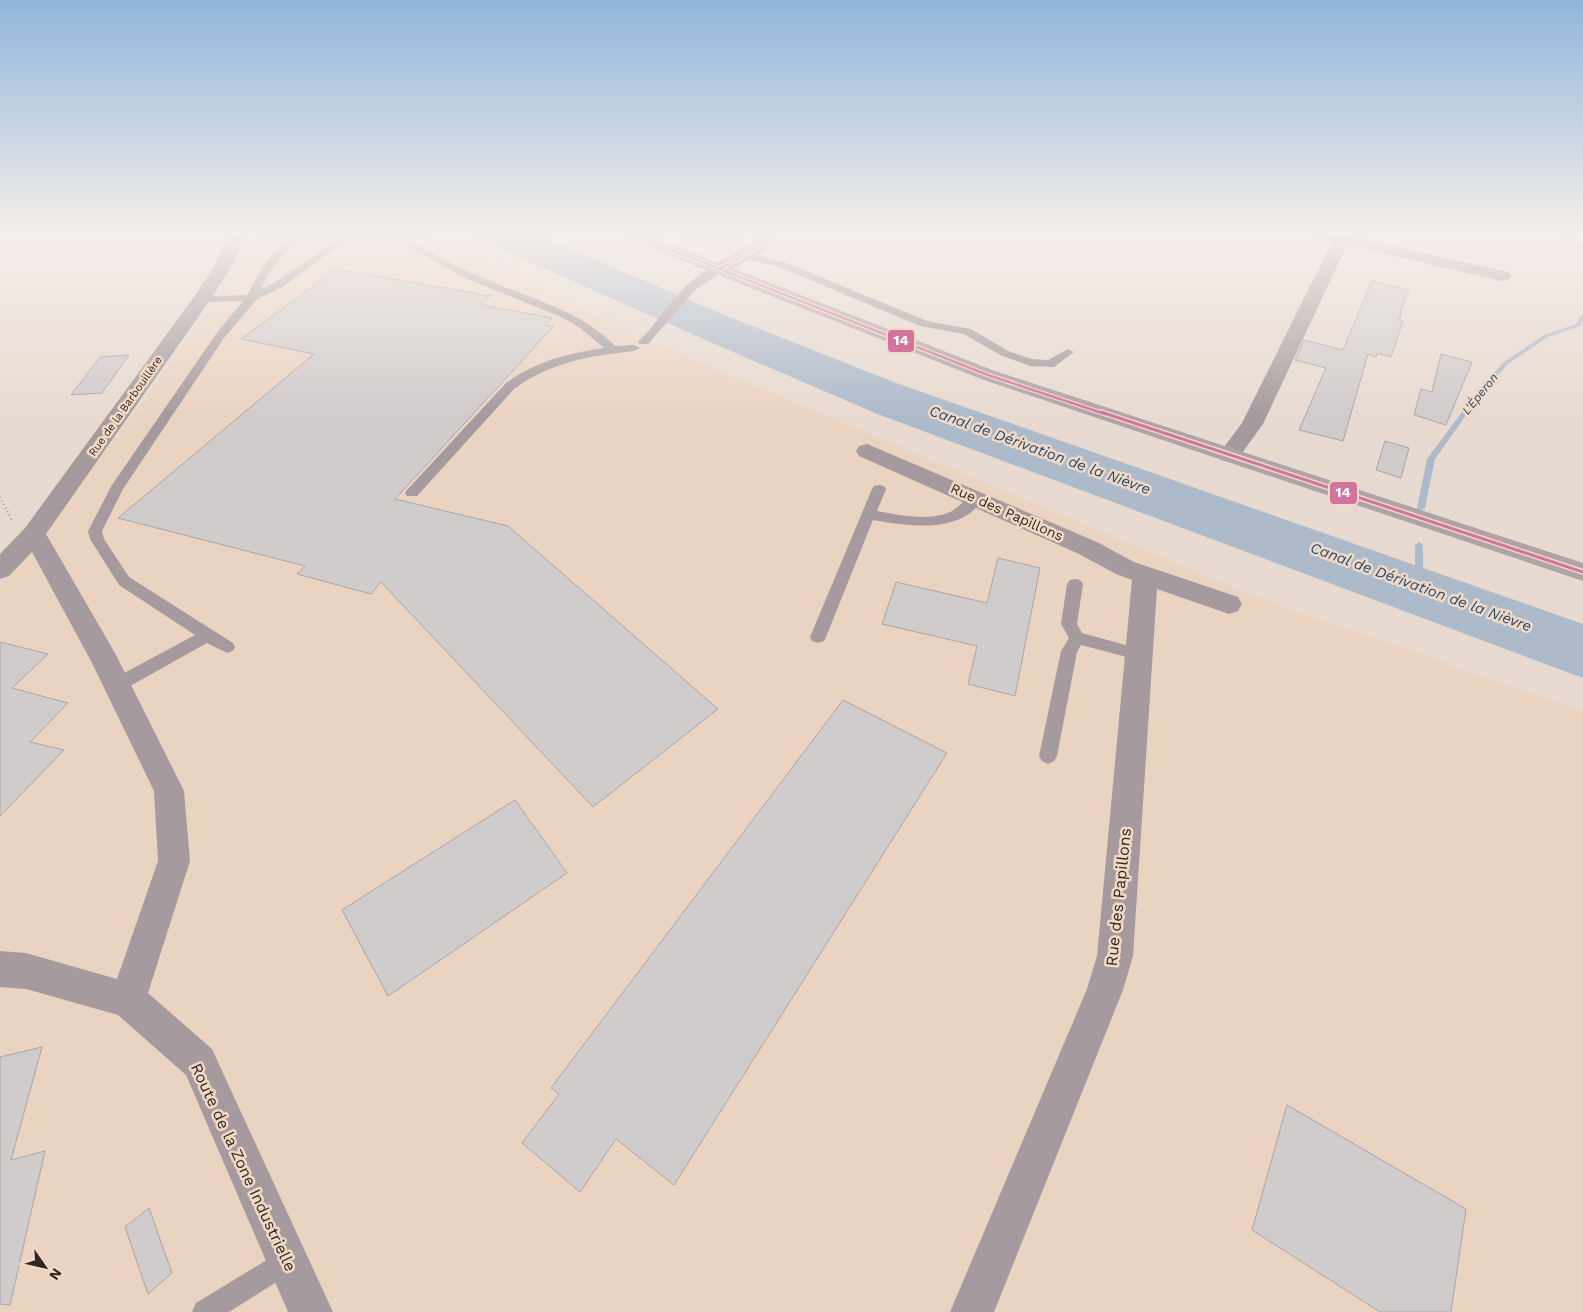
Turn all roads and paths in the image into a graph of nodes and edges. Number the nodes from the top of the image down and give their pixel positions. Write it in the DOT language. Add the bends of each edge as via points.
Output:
graph roads {
  1 [pos="204,295"];
  2 [pos="253,295"];
  3 [pos="258,295"];
  4 [pos="518,295"];
  5 [pos="685,295"];
  6 [pos="789,295"];
  7 [pos="855,295"];
  8 [pos="1315,295"];
  9 [pos="252,298"];
  10 [pos="202,299"];
  11 [pos="612,350"];
  12 [pos="1068,352"];
  13 [pos="867,451"];
  14 [pos="1229,455"];
  15 [pos="878,489"];
  16 [pos="412,493"];
  17 [pos="976,499"];
  18 [pos="868,514"];
  19 [pos="34,534"];
  20 [pos="0,570"];
  21 [pos="1583,572"];
  22 [pos="1145,576"];
  23 [pos="1075,584"];
  24 [pos="1229,604"];
  25 [pos="208,635"];
  26 [pos="818,637"];
  27 [pos="1076,638"];
  28 [pos="228,647"];
  29 [pos="1138,654"];
  30 [pos="117,685"];
  31 [pos="1048,756"];
  32 [pos="0,969"];
  33 [pos="128,1000"];
  34 [pos="288,1260"];
  35 [pos="205,1312"];
  36 [pos="311,1312"];
  37 [pos="972,1312"];
  1 -- 10 [label="street, Rue de la Barbouillère"];
  2 -- 9 [label="lane"];
  3 -- 9 [label="lane"];
  4 -- 11 [label="lane" via="560,312 604,340"];
  5 -- 11 [label="lane" via="639,345"];
  6 -- 14 [label="street" via="988,375"];
  7 -- 12 [label="lane" via="924,324 967,331 1004,354 1030,362 1050,364"];
  8 -- 14 [label="street" via="1252,424"];
  9 -- 10 [label="lane"];
  9 -- 25 [label="lane" via="220,336 117,488 96,530 96,539 124,581"];
  10 -- 19 [label="street, Rue de la Barbouillère"];
  11 -- 16 [label="lane" via="544,364 524,374"];
  13 -- 17 [label="street, Rue des Papillons"];
  14 -- 21 [label="street"];
  15 -- 18 [label="lane"];
  17 -- 18 [label="lane" via="964,511 938,521 902,520"];
  17 -- 22 [label="street, Rue des Papillons"];
  18 -- 26 [label="lane"];
  19 -- 20 [label="street, Rue de la Barbouillère"];
  19 -- 30 [label="street"];
  22 -- 24 [label="street, Rue des Papillons"];
  22 -- 29 [label="street, Rue des Papillons"];
  23 -- 27 [label="lane" via="1069,624"];
  25 -- 28 [label="lane"];
  25 -- 30 [label="lane"];
  27 -- 29 [label="lane"];
  27 -- 31 [label="lane" via="1069,651"];
  29 -- 37 [label="street, Rue des Papillons" via="1115,956 1105,990"];
  30 -- 33 [label="street" via="169,791 174,861"];
  32 -- 33 [label="street, Route de la Zone Industrielle" via="26,971"];
  33 -- 34 [label="street, Route de la Zone Industrielle" via="199,1062"];
  34 -- 35 [label="lane"];
  34 -- 36 [label="street, Route de la Zone Industrielle"];
}
